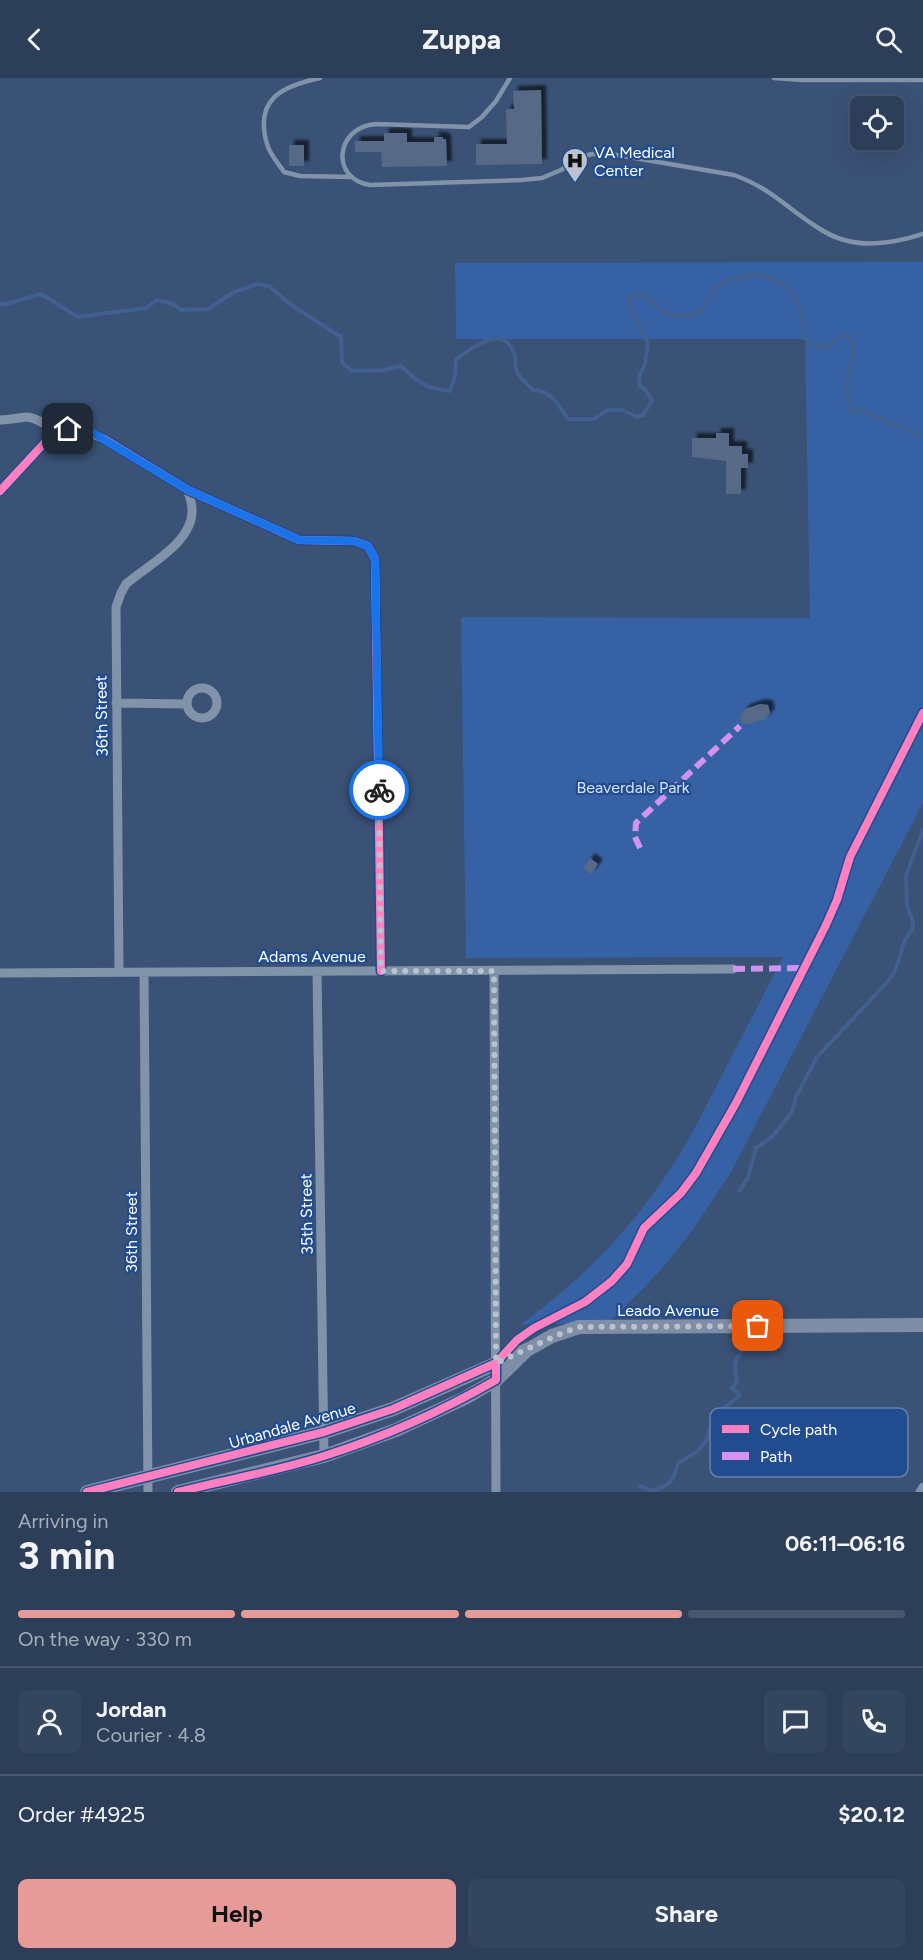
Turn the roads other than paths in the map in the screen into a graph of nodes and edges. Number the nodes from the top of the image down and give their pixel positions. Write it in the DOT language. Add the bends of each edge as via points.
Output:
graph roads {
  1 [pos="320,78"];
  2 [pos="510,78"];
  3 [pos="774,78"];
  4 [pos="904,79"];
  5 [pos="922,80"];
  6 [pos="352,177"];
  7 [pos="923,234"];
  8 [pos="0,420"];
  9 [pos="58,433"];
  10 [pos="188,490"];
  11 [pos="0,491"];
  12 [pos="116,703"];
  13 [pos="187,704"];
  14 [pos="733,969"];
  15 [pos="317,971"];
  16 [pos="381,971"];
  17 [pos="494,971"];
  18 [pos="119,972"];
  19 [pos="144,972"];
  20 [pos="0,973"];
  21 [pos="923,1325"];
  22 [pos="592,1327"];
  23 [pos="529,1349"];
  24 [pos="496,1363"];
  25 [pos="496,1380"];
  26 [pos="324,1432"];
  27 [pos="324,1456"];
  28 [pos="148,1477"];
  29 [pos="923,1487"];
  30 [pos="87,1492"];
  31 [pos="148,1492"];
  32 [pos="178,1492"];
  33 [pos="496,1492"];
  34 [pos="920,1492"];
  1 -- 6 [label="lane" via="281,90 267,104 267,145 284,172"];
  2 -- 6 [label="lane" via="489,109 469,127 376,124 357,129 343,152 346,170"];
  3 -- 4 [label="lane"];
  4 -- 5 [label="lane"];
  6 -- 7 [label="lane" via="370,185 522,180 542,178 581,157 611,154 753,182 820,230 862,244 882,244"];
  8 -- 9 [label="street" via="27,417"];
  9 -- 10 [label="street" via="88,430"];
  9 -- 11 [label="street"];
  10 -- 12 [label="street, 36th Street" via="193,507 186,533 126,584 116,607"];
  10 -- 16 [label="street" via="299,540 362,542 375,559"];
  12 -- 13 [label="street"];
  12 -- 18 [label="street, 36th Street"];
  14 -- 17 [label="street, Adams Avenue"];
  15 -- 16 [label="street, Adams Avenue"];
  15 -- 19 [label="street, Adams Avenue"];
  15 -- 26 [label="street, 35th Street"];
  16 -- 17 [label="street, Adams Avenue"];
  17 -- 24 [label="street"];
  18 -- 19 [label="street, Adams Avenue"];
  18 -- 20 [label="street, Adams Avenue"];
  19 -- 28 [label="street, 36th Street"];
  21 -- 22 [label="street, Leado Avenue"];
  22 -- 23 [label="street, Urbandale Avenue" via="552,1336"];
  23 -- 24 [label="street, Urbandale Avenue"];
  23 -- 25 [label="street, Urbandale Avenue"];
  24 -- 25 [label="street"];
  24 -- 26 [label="street, Urbandale Avenue" via="393,1409"];
  25 -- 27 [label="street, Urbandale Avenue" via="396,1430"];
  25 -- 33 [label="street"];
  26 -- 27 [label="street, 35th Street"];
  26 -- 28 [label="street, Urbandale Avenue"];
  27 -- 32 [label="street, Urbandale Avenue"];
  28 -- 30 [label="street, Urbandale Avenue"];
  28 -- 31 [label="street, 36th Street"];
  29 -- 34 [label="street"];
}
